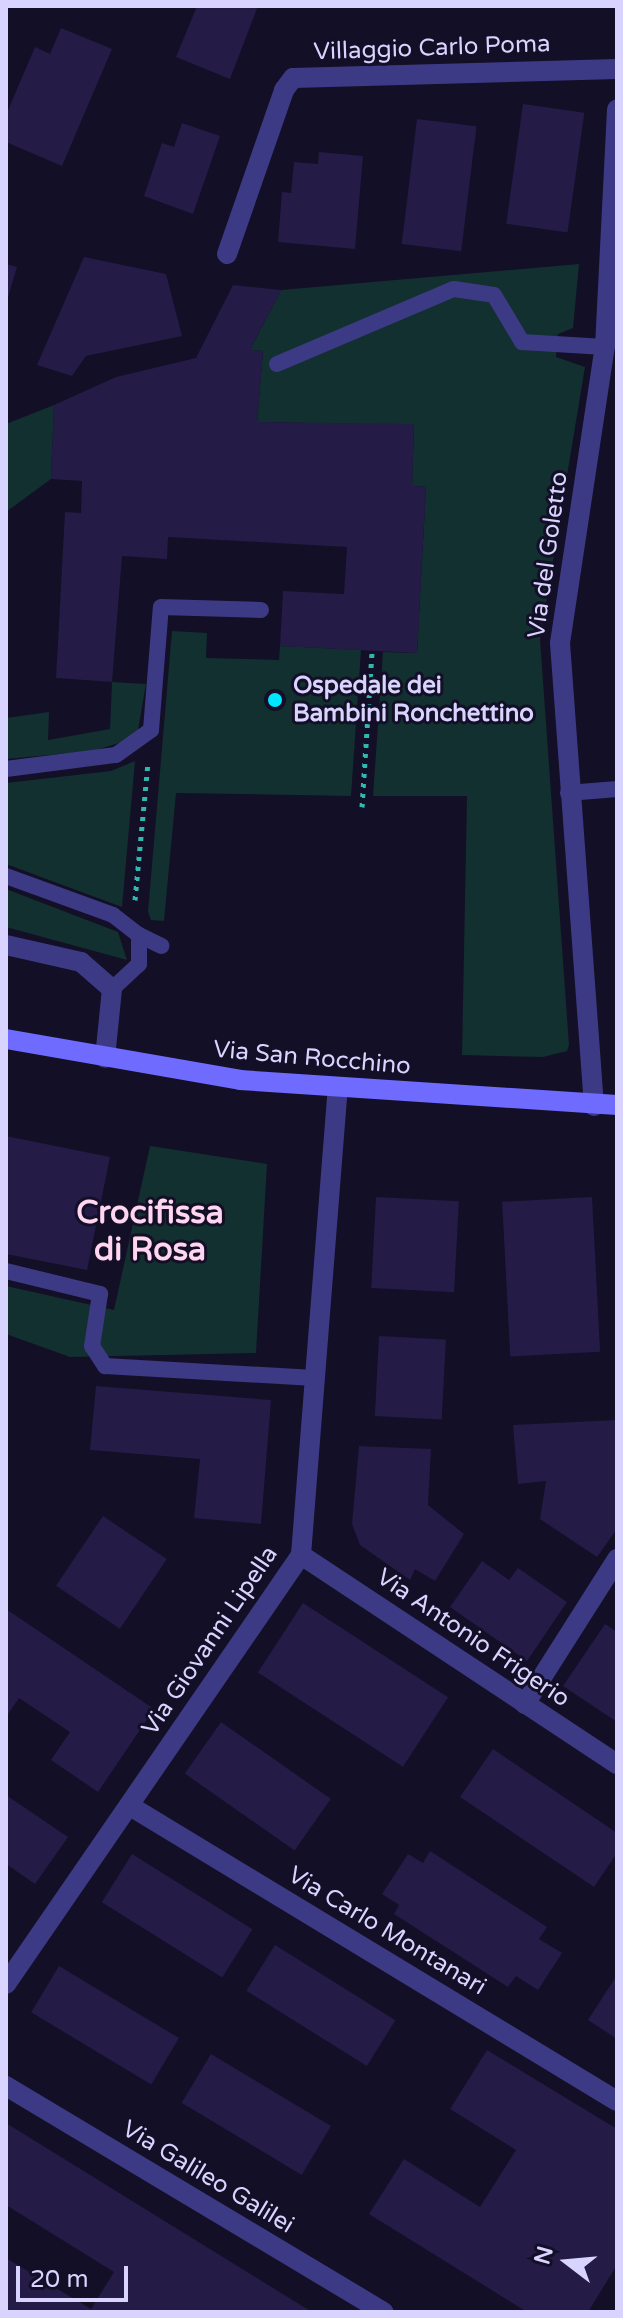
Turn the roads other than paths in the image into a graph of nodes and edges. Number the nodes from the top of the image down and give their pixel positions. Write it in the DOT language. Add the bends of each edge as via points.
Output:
graph roads {
  1 [pos="617,69"];
  2 [pos="617,109"];
  3 [pos="615,198"];
  4 [pos="227,254"];
  5 [pos="611,346"];
  6 [pos="277,364"];
  7 [pos="261,610"];
  8 [pos="6,769"];
  9 [pos="617,789"];
  10 [pos="568,793"];
  11 [pos="6,876"];
  12 [pos="139,935"];
  13 [pos="6,945"];
  14 [pos="162,946"];
  15 [pos="112,989"];
  16 [pos="6,1039"];
  17 [pos="105,1058"];
  18 [pos="338,1088"];
  19 [pos="617,1105"];
  20 [pos="594,1106"];
  21 [pos="6,1271"];
  22 [pos="315,1378"];
  23 [pos="301,1555"];
  24 [pos="617,1559"];
  25 [pos="525,1704"];
  26 [pos="617,1764"];
  27 [pos="130,1806"];
  28 [pos="6,1984"];
  29 [pos="6,2086"];
  30 [pos="617,2101"];
  31 [pos="384,2312"];
  1 -- 4 [label="street, Villaggio Carlo Poma" via="293,78 284,90"];
  2 -- 3 [label="street, Via del Goletto"];
  3 -- 5 [label="street, Via del Goletto"];
  5 -- 6 [label="lane" via="522,342 494,295 454,289"];
  5 -- 10 [label="street, Via del Goletto" via="560,643"];
  7 -- 8 [label="lane" via="161,607 151,730 116,755"];
  9 -- 10 [label="lane"];
  10 -- 20 [label="street, Via del Goletto"];
  11 -- 12 [label="lane" via="113,915"];
  12 -- 14 [label="lane"];
  12 -- 15 [label="lane" via="139,964"];
  13 -- 15 [label="street" via="81,962"];
  15 -- 17 [label="street"];
  16 -- 17 [label="street, Via San Rocchino"];
  17 -- 18 [label="street, Via San Rocchino" via="229,1079"];
  18 -- 20 [label="street, Via San Rocchino"];
  18 -- 22 [label="street, Via Giovanni Lipella"];
  19 -- 20 [label="street, Via San Rocchino"];
  21 -- 22 [label="lane" via="100,1294 92,1346 105,1366"];
  22 -- 23 [label="street, Via Giovanni Lipella"];
  23 -- 25 [label="street, Via Antonio Frigerio"];
  23 -- 27 [label="street, Via Giovanni Lipella"];
  24 -- 25 [label="street"];
  25 -- 26 [label="street, Via Antonio Frigerio"];
  27 -- 28 [label="street, Via Giovanni Lipella"];
  27 -- 30 [label="street, Via Carlo Montanari"];
  29 -- 31 [label="street, Via Galileo Galilei"];
}
